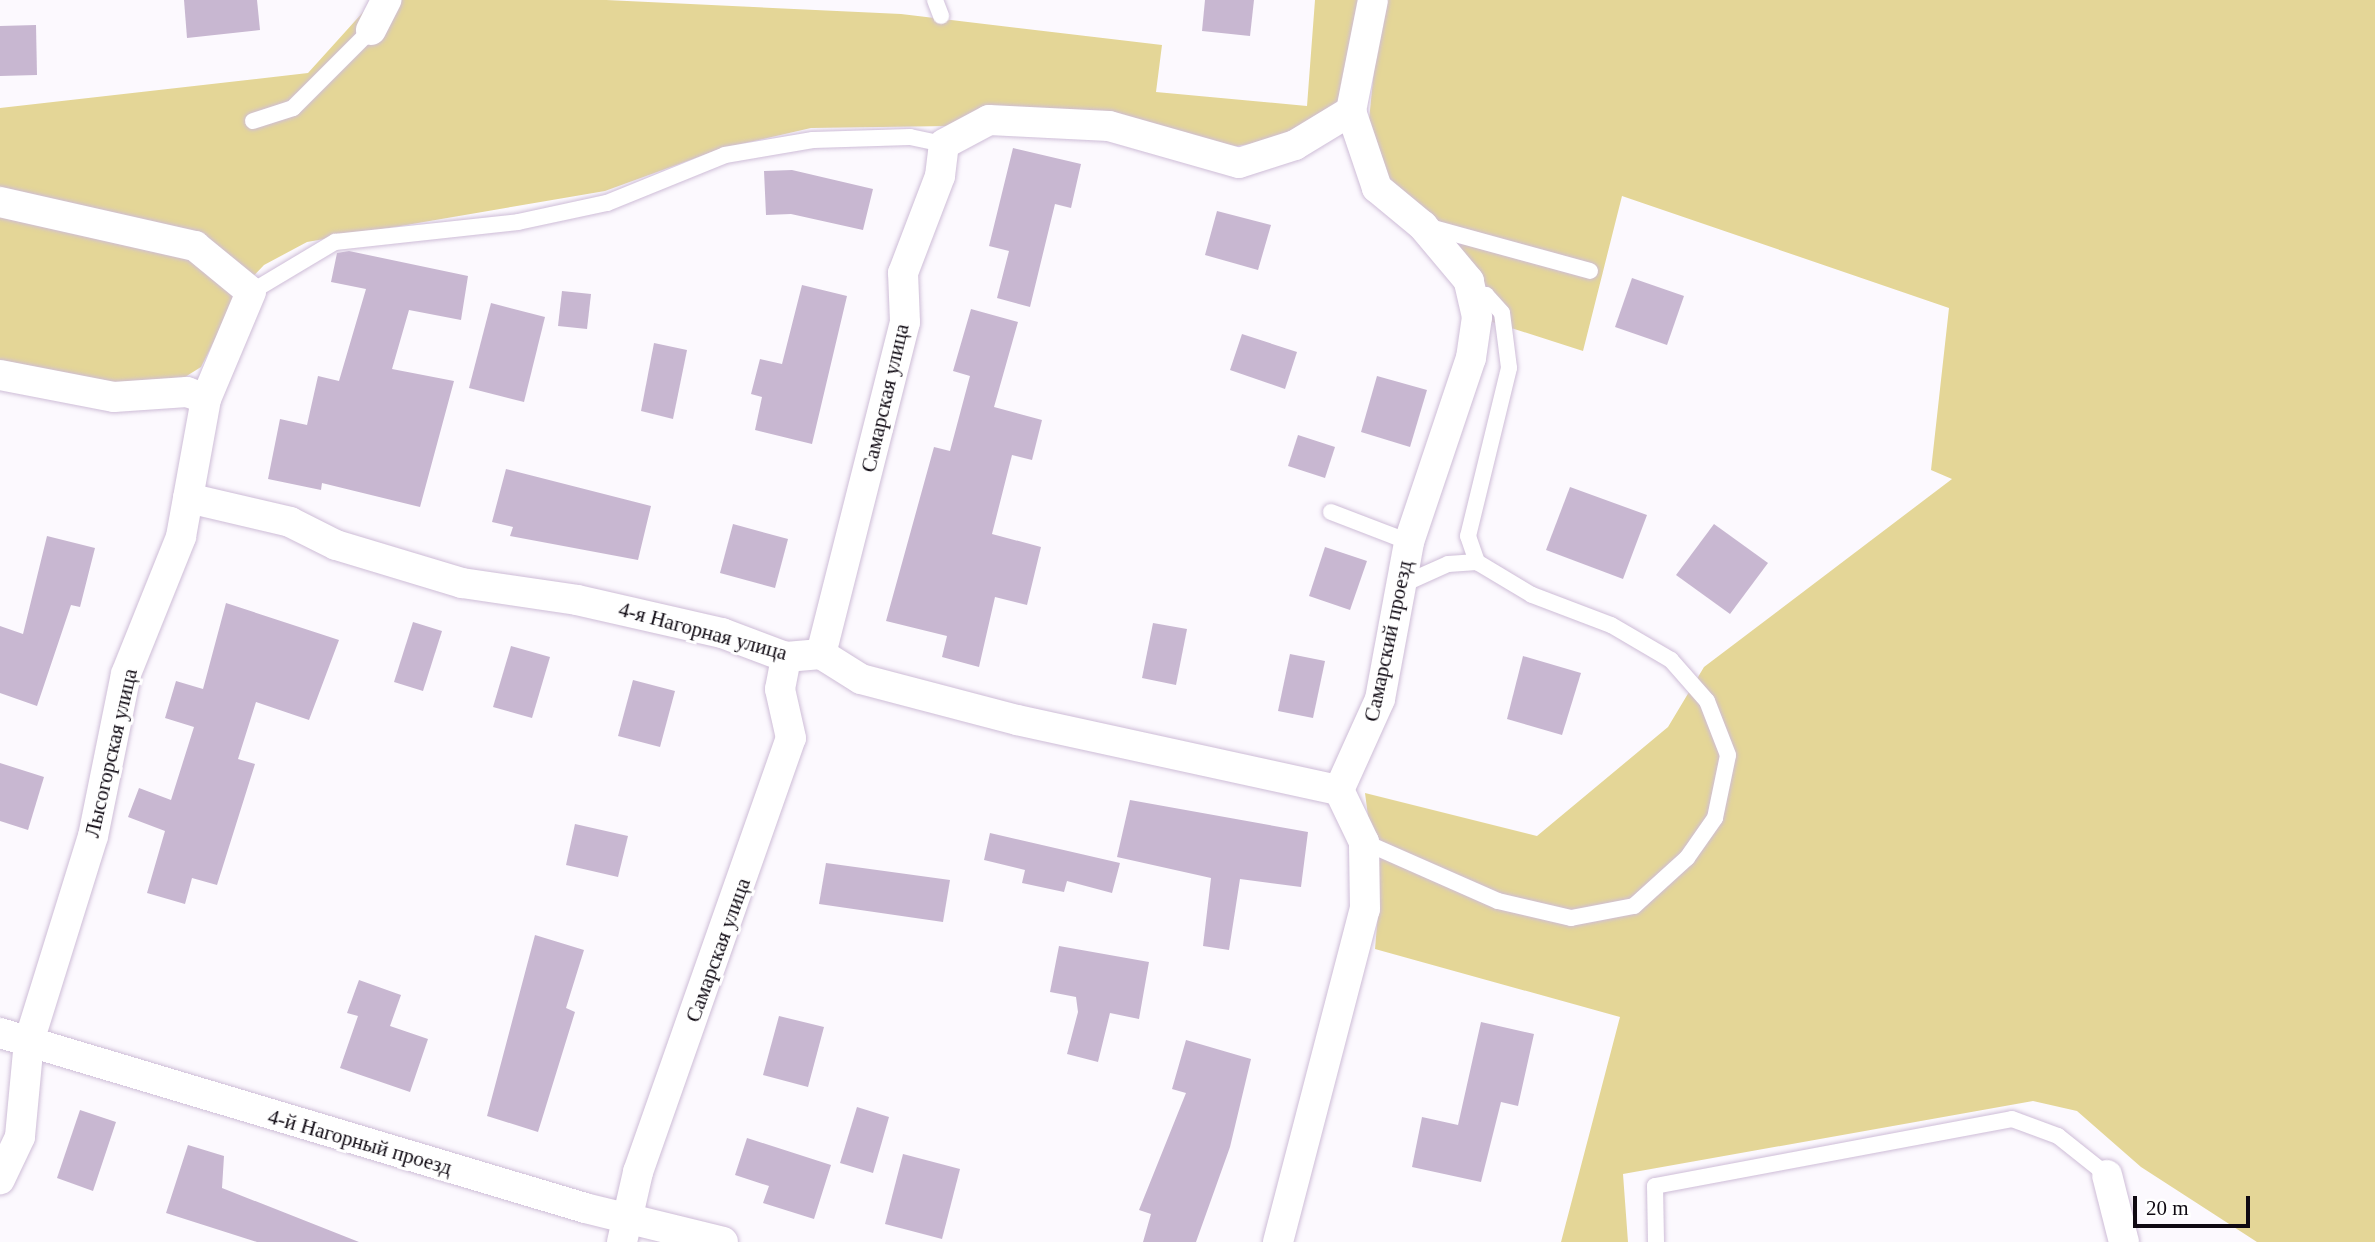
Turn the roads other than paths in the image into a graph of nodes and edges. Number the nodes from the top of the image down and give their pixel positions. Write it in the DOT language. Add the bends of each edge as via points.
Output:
graph roads {
  1 [pos="386,0"];
  2 [pos="935,0"];
  3 [pos="1373,0"];
  4 [pos="941,16"];
  5 [pos="371,30"];
  6 [pos="1351,111"];
  7 [pos="253,121"];
  8 [pos="944,144"];
  9 [pos="0,202"];
  10 [pos="1423,226"];
  11 [pos="1590,271"];
  12 [pos="251,292"];
  13 [pos="1472,295"];
  14 [pos="0,375"];
  15 [pos="206,399"];
  16 [pos="188,498"];
  17 [pos="1331,512"];
  18 [pos="1409,542"];
  19 [pos="1477,562"];
  20 [pos="1401,585"];
  21 [pos="821,654"];
  22 [pos="786,657"];
  23 [pos="1339,790"];
  24 [pos="1364,842"];
  25 [pos="0,1033"];
  26 [pos="29,1041"];
  27 [pos="2107,1175"];
  28 [pos="0,1179"];
  29 [pos="623,1228"];
  30 [pos="723,1242"];
  31 [pos="1278,1242"];
  32 [pos="1656,1242"];
  33 [pos="2124,1242"];
  1 -- 5 [label="street"];
  2 -- 4 [label="lane"];
  3 -- 6 [label="street"];
  5 -- 7 [label="lane" via="293,108"];
  6 -- 8 [label="street" via="1295,145 1239,163 1109,126 1044,121 989,120"];
  6 -- 10 [label="street, Самарский проезд" via="1377,188"];
  8 -- 12 [label="lane" via="909,137 813,140 725,155 581,208 518,222 335,242"];
  8 -- 21 [label="street, Самарская улица" via="940,176 902,273 905,322"];
  9 -- 12 [label="street" via="195,246"];
  10 -- 11 [label="lane"];
  10 -- 13 [label="street, Самарский проезд" via="1469,281"];
  12 -- 15 [label="street, Лысогорская улица"];
  13 -- 18 [label="street, Самарский проезд" via="1477,317 1471,358"];
  13 -- 19 [label="lane" via="1486,295 1502,313 1509,368 1468,536"];
  14 -- 15 [label="street" via="114,397 187,392"];
  15 -- 16 [label="street, Лысогорская улица"];
  16 -- 22 [label="street, 4-я Нагорная улица" via="290,522 336,545 462,583 577,600 722,633"];
  16 -- 26 [label="street, Лысогорская улица" via="181,537 126,674 93,836"];
  17 -- 18 [label="lane"];
  18 -- 20 [label="street, Самарский проезд"];
  19 -- 20 [label="lane" via="1448,564"];
  19 -- 24 [label="lane" via="1671,660 1707,701 1728,755 1715,818 1687,858 1634,906 1571,918 1498,901"];
  20 -- 23 [label="street, Самарский проезд" via="1380,699"];
  21 -- 22 [label="street, 4-я Нагорная улица"];
  21 -- 23 [label="street" via="861,679 1017,720"];
  22 -- 29 [label="street, Самарская улица" via="780,689 791,738"];
  23 -- 24 [label="street"];
  24 -- 31 [label="street" via="1365,909"];
  25 -- 26 [label="street, 4-й Нагорный проезд"];
  26 -- 28 [label="street, Лысогорская улица" via="20,1138"];
  26 -- 29 [label="street, 4-й Нагорный проезд"];
  27 -- 32 [label="lane" via="2058,1136 2012,1119 1655,1186"];
  27 -- 33 [label="street"];
  29 -- 30 [label="street, 4-й Нагорный проезд"];
}
